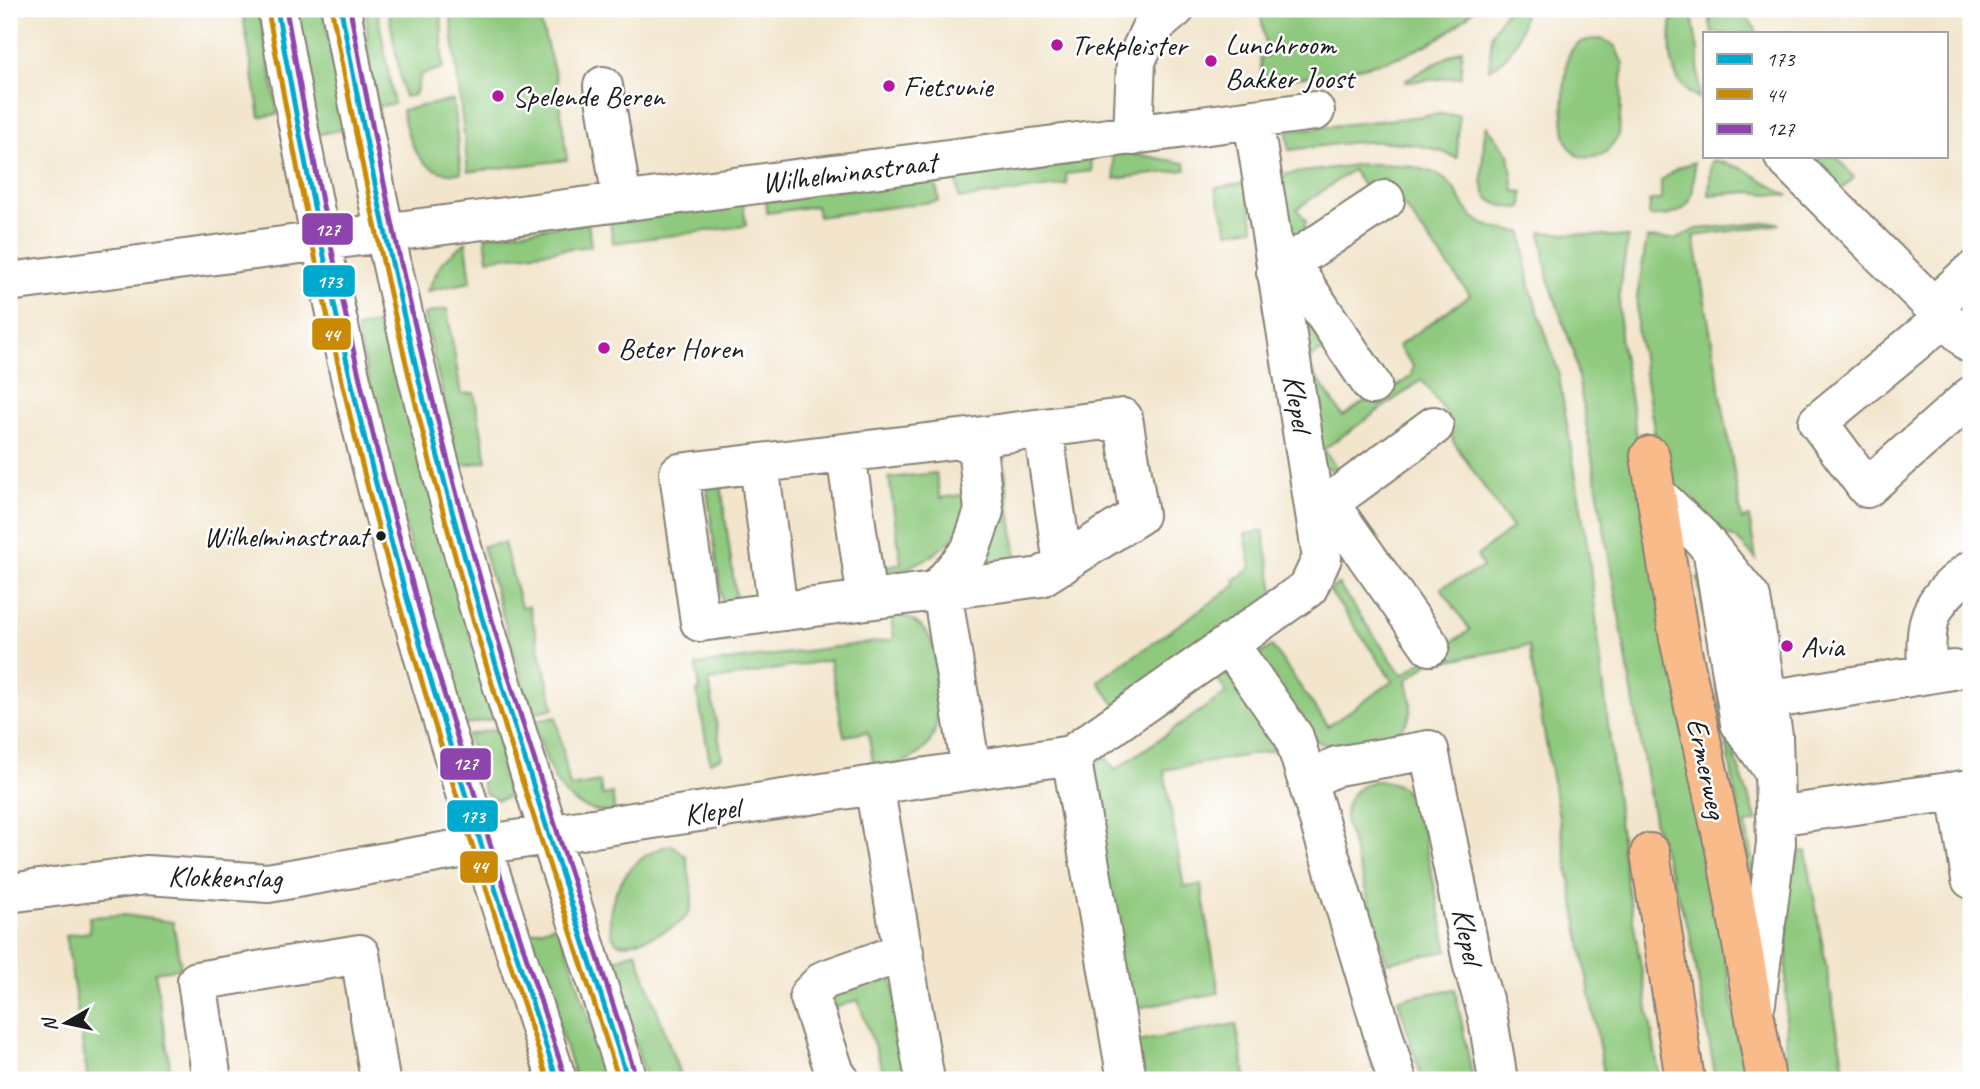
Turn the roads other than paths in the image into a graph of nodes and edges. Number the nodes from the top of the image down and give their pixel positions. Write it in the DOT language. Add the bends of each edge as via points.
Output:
graph roads {
  1 [pos="277,9"];
  2 [pos="341,9"];
  3 [pos="1175,9"];
  4 [pos="603,86"];
  5 [pos="1315,111"];
  6 [pos="1253,119"];
  7 [pos="1133,136"];
  8 [pos="1785,158"];
  9 [pos="622,200"];
  10 [pos="1385,200"];
  11 [pos="384,233"];
  12 [pos="320,240"];
  13 [pos="1283,268"];
  14 [pos="1971,272"];
  15 [pos="9,282"];
  16 [pos="1939,312"];
  17 [pos="1971,344"];
  18 [pos="1372,385"];
  19 [pos="1971,396"];
  20 [pos="1434,426"];
  21 [pos="1043,428"];
  22 [pos="976,437"];
  23 [pos="846,454"];
  24 [pos="1650,456"];
  25 [pos="759,464"];
  26 [pos="1656,494"];
  27 [pos="1322,504"];
  28 [pos="1713,554"];
  29 [pos="1063,564"];
  30 [pos="1971,570"];
  31 [pos="942,591"];
  32 [pos="867,600"];
  33 [pos="778,611"];
  34 [pos="1229,644"];
  35 [pos="1430,646"];
  36 [pos="1766,700"];
  37 [pos="1071,755"];
  38 [pos="971,770"];
  39 [pos="1774,772"];
  40 [pos="1309,780"];
  41 [pos="874,785"];
  42 [pos="1964,790"];
  43 [pos="1775,816"];
  44 [pos="549,835"];
  45 [pos="482,845"];
  46 [pos="1650,853"];
  47 [pos="1971,878"];
  48 [pos="9,893"];
  49 [pos="904,953"];
  50 [pos="1755,1015"];
  51 [pos="212,1080"];
  52 [pos="380,1080"];
  53 [pos="557,1080"];
  54 [pos="628,1080"];
  55 [pos="840,1080"];
  56 [pos="925,1080"];
  57 [pos="1127,1080"];
  58 [pos="1397,1080"];
  59 [pos="1498,1080"];
  60 [pos="1685,1080"];
  61 [pos="1766,1080"];
  1 -- 12 [label="street"];
  2 -- 11 [label="street"];
  3 -- 7 [label="street" via="1150,30 1136,61"];
  4 -- 9 [label="street"];
  5 -- 6 [label="street, Wilhelminastraat"];
  6 -- 7 [label="street, Wilhelminastraat"];
  6 -- 13 [label="street, Klepel"];
  7 -- 9 [label="street, Wilhelminastraat"];
  8 -- 16 [label="street"];
  9 -- 11 [label="street, Wilhelminastraat"];
  10 -- 13 [label="street"];
  11 -- 12 [label="street, Wilhelminastraat"];
  11 -- 44 [label="street" via="471,579"];
  12 -- 15 [label="street"];
  12 -- 45 [label="street" via="381,500"];
  13 -- 18 [label="street"];
  13 -- 27 [label="street, Klepel"];
  14 -- 16 [label="street"];
  16 -- 17 [label="street"];
  16 -- 19 [label="street" via="1818,422 1867,488"];
  20 -- 27 [label="street"];
  21 -- 22 [label="street"];
  21 -- 29 [label="street"];
  21 -- 29 [label="street" via="1123,418 1139,515"];
  22 -- 23 [label="street"];
  22 -- 31 [label="street" via="984,511 970,551 941,585"];
  23 -- 25 [label="street"];
  23 -- 32 [label="street"];
  24 -- 26 [label="main road, Ermerweg"];
  25 -- 33 [label="street"];
  25 -- 33 [label="street" via="679,472 700,622"];
  26 -- 28 [label="street" via="1702,537"];
  26 -- 50 [label="main road, Ermerweg" via="1679,638"];
  27 -- 34 [label="street, Klepel" via="1322,558 1308,588"];
  27 -- 35 [label="street"];
  28 -- 36 [label="street" via="1751,598"];
  28 -- 39 [label="street" via="1740,723"];
  29 -- 31 [label="street" via="1041,577"];
  30 -- 36 [label="street" via="1931,610 1925,630 1940,671"];
  31 -- 32 [label="street"];
  31 -- 38 [label="street"];
  32 -- 33 [label="street"];
  34 -- 37 [label="street, Klepel"];
  34 -- 40 [label="street" via="1294,737"];
  36 -- 39 [label="street"];
  37 -- 38 [label="street, Klepel"];
  37 -- 57 [label="street"];
  38 -- 41 [label="street, Klepel"];
  39 -- 43 [label="street"];
  40 -- 58 [label="street"];
  40 -- 59 [label="street, Klepel" via="1337,766 1429,750"];
  41 -- 44 [label="street, Klepel"];
  41 -- 49 [label="street"];
  42 -- 43 [label="street"];
  42 -- 47 [label="street"];
  43 -- 50 [label="street" via="1776,843"];
  44 -- 45 [label="street, Klepel"];
  44 -- 54 [label="street"];
  45 -- 48 [label="street, Klokkenslag" via="268,883 146,875"];
  45 -- 53 [label="street"];
  46 -- 60 [label="main road"];
  49 -- 55 [label="street" via="824,980 809,995"];
  49 -- 56 [label="street"];
  50 -- 61 [label="main road, Ermerweg"];
  51 -- 52 [label="street" via="197,981 360,954"];
}
